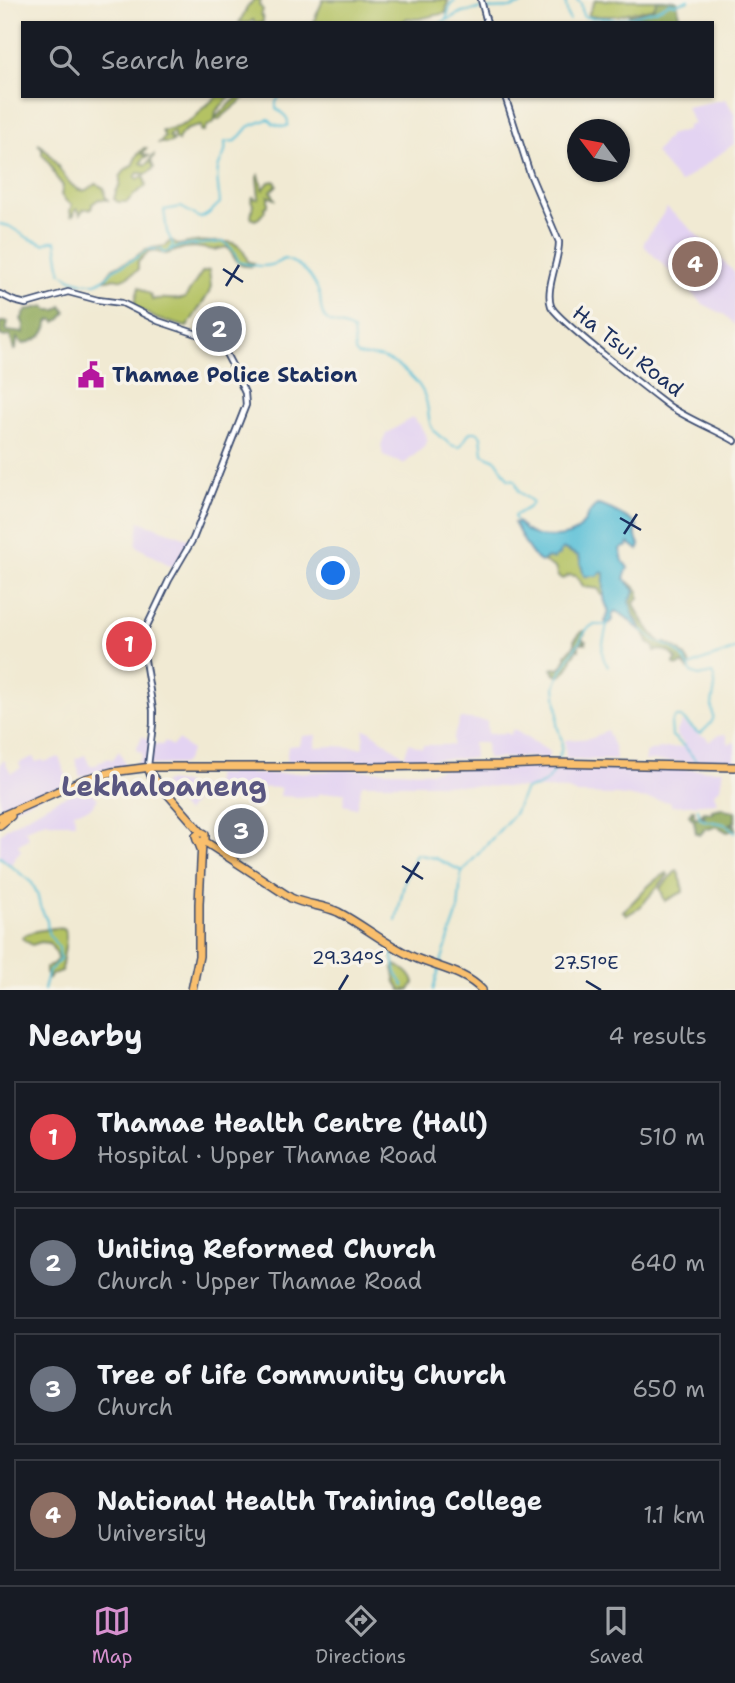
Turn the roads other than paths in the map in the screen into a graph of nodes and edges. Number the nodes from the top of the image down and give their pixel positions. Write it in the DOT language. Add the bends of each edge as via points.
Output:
graph roads {
  1 [pos="481,0"];
  2 [pos="486,21"];
  3 [pos="506,98"];
  4 [pos="0,294"];
  5 [pos="735,441"];
  6 [pos="735,767"];
  7 [pos="216,768"];
  8 [pos="148,769"];
  9 [pos="164,771"];
  10 [pos="157,781"];
  11 [pos="0,817"];
  12 [pos="0,825"];
  13 [pos="203,842"];
  14 [pos="192,990"];
  15 [pos="481,990"];
  1 -- 2 [label="street"];
  3 -- 5 [label="street, Ha Tsui Road" via="559,243 550,301 554,312 671,407"];
  4 -- 8 [label="street" via="26,304 68,292 122,303 215,340 245,393 246,405 193,539 144,633 153,710"];
  6 -- 7 [label="main road" via="551,763"];
  7 -- 8 [label="main road"];
  7 -- 9 [label="main road"];
  8 -- 9 [label="main road"];
  8 -- 10 [label="main road"];
  8 -- 11 [label="main road" via="85,779"];
  8 -- 12 [label="main road" via="73,787"];
  9 -- 10 [label="main road"];
  10 -- 13 [label="main road"];
  13 -- 14 [label="main road" via="199,956"];
  13 -- 15 [label="main road" via="291,898 328,908"];
}
